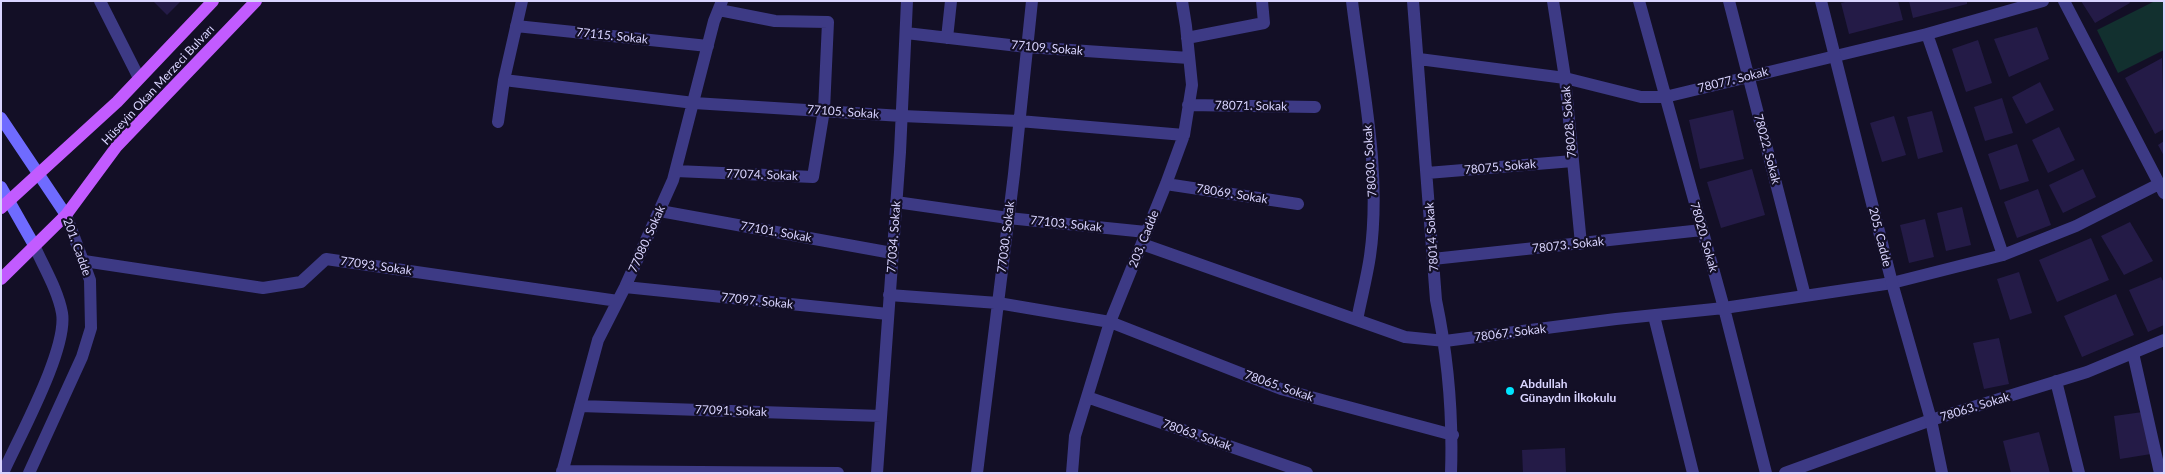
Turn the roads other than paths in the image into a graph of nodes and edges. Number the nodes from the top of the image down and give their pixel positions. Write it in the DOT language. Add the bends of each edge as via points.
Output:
graph roads {
  1 [pos="100,1"];
  2 [pos="213,1"];
  3 [pos="256,1"];
  4 [pos="522,1"];
  5 [pos="907,1"];
  6 [pos="951,1"];
  7 [pos="1032,1"];
  8 [pos="1182,1"];
  9 [pos="1262,1"];
  10 [pos="1352,1"];
  11 [pos="1414,1"];
  12 [pos="1553,1"];
  13 [pos="1638,1"];
  14 [pos="1729,1"];
  15 [pos="1821,1"];
  16 [pos="2043,1"];
  17 [pos="2064,1"];
  18 [pos="721,6"];
  19 [pos="516,26"];
  20 [pos="906,33"];
  21 [pos="1927,34"];
  22 [pos="947,38"];
  23 [pos="1187,38"];
  24 [pos="708,46"];
  25 [pos="1027,47"];
  26 [pos="1834,56"];
  27 [pos="1189,58"];
  28 [pos="1419,59"];
  29 [pos="1748,76"];
  30 [pos="139,78"];
  31 [pos="1565,78"];
  32 [pos="504,80"];
  33 [pos="1665,97"];
  34 [pos="694,103"];
  35 [pos="1188,105"];
  36 [pos="1315,107"];
  37 [pos="824,110"];
  38 [pos="902,116"];
  39 [pos="1,118"];
  40 [pos="1019,121"];
  41 [pos="498,122"];
  42 [pos="1184,134"];
  43 [pos="1573,161"];
  44 [pos="676,171"];
  45 [pos="1427,173"];
  46 [pos="38,174"];
  47 [pos="1166,184"];
  48 [pos="1,187"];
  49 [pos="2161,189"];
  50 [pos="896,202"];
  51 [pos="5,204"];
  52 [pos="1298,204"];
  53 [pos="660,211"];
  54 [pos="66,215"];
  55 [pos="1008,218"];
  56 [pos="1702,230"];
  57 [pos="1144,238"];
  58 [pos="1580,244"];
  59 [pos="34,246"];
  60 [pos="892,254"];
  61 [pos="2003,255"];
  62 [pos="1433,259"];
  63 [pos="84,260"];
  64 [pos="1,278"];
  65 [pos="1892,284"];
  66 [pos="625,287"];
  67 [pos="889,295"];
  68 [pos="1805,296"];
  69 [pos="618,301"];
  70 [pos="998,303"];
  71 [pos="1724,308"];
  72 [pos="888,314"];
  73 [pos="1654,316"];
  74 [pos="1357,320"];
  75 [pos="1110,322"];
  76 [pos="2164,340"];
  77 [pos="1444,341"];
  78 [pos="2133,352"];
  79 [pos="2056,381"];
  80 [pos="1087,397"];
  81 [pos="580,406"];
  82 [pos="881,416"];
  83 [pos="1931,420"];
  84 [pos="1452,435"];
  85 [pos="562,472"];
  86 [pos="3,473"];
  87 [pos="29,473"];
  88 [pos="838,473"];
  89 [pos="877,473"];
  90 [pos="977,473"];
  91 [pos="1072,473"];
  92 [pos="1307,473"];
  93 [pos="1452,473"];
  94 [pos="1693,473"];
  95 [pos="1766,473"];
  96 [pos="1785,473"];
  97 [pos="1942,473"];
  98 [pos="2079,473"];
  99 [pos="2160,473"];
  1 -- 30 [label="street"];
  2 -- 30 [label="main road, Hüseyin Okan Merzeci Bulvarı"];
  3 -- 54 [label="main road, Hüseyin Okan Merzeci Bulvarı" via="118,146"];
  4 -- 19 [label="street"];
  5 -- 20 [label="street, 77034. Sokak"];
  6 -- 22 [label="street"];
  7 -- 25 [label="street, 77030. Sokak"];
  8 -- 23 [label="street, 203. Cadde"];
  9 -- 23 [label="street" via="1264,23"];
  10 -- 74 [label="street, 78030. Sokak" via="1372,166 1373,215 1370,256"];
  11 -- 28 [label="street, 78014 Sokak"];
  12 -- 31 [label="street, 78028. Sokak"];
  13 -- 33 [label="street, 78020. Sokak"];
  14 -- 29 [label="street, 78022. Sokak"];
  15 -- 26 [label="street, 205. Cadde"];
  16 -- 21 [label="street, 78077. Sokak"];
  17 -- 49 [label="street"];
  18 -- 24 [label="street, 77080. Sokak"];
  18 -- 37 [label="street, 77074. Sokak" via="775,21 828,22"];
  19 -- 24 [label="street, 77115. Sokak"];
  19 -- 32 [label="street"];
  20 -- 22 [label="street, 77109. Sokak"];
  20 -- 38 [label="street, 77034. Sokak"];
  21 -- 26 [label="street, 78077. Sokak"];
  21 -- 61 [label="street"];
  22 -- 25 [label="street, 77109. Sokak"];
  23 -- 27 [label="street, 203. Cadde"];
  24 -- 34 [label="street, 77080. Sokak"];
  25 -- 27 [label="street, 77109. Sokak"];
  25 -- 40 [label="street, 77030. Sokak"];
  26 -- 29 [label="street, 78077. Sokak"];
  26 -- 65 [label="street, 205. Cadde"];
  27 -- 35 [label="street, 203. Cadde" via="1192,85"];
  28 -- 31 [label="street, 78077. Sokak"];
  28 -- 45 [label="street, 78014 Sokak"];
  29 -- 33 [label="street, 78077. Sokak"];
  29 -- 68 [label="street, 78022. Sokak"];
  30 -- 46 [label="main road, Hüseyin Okan Merzeci Bulvarı"];
  31 -- 33 [label="street, 78077. Sokak" via="1641,97"];
  31 -- 43 [label="street, 78028. Sokak"];
  32 -- 34 [label="street, 77105. Sokak"];
  32 -- 41 [label="street"];
  33 -- 56 [label="street, 78020. Sokak"];
  34 -- 37 [label="street, 77105. Sokak"];
  34 -- 44 [label="street, 77080. Sokak"];
  35 -- 36 [label="street, 78071. Sokak"];
  35 -- 42 [label="street, 203. Cadde"];
  37 -- 38 [label="street, 77105. Sokak"];
  37 -- 44 [label="street, 77074. Sokak" via="813,177"];
  38 -- 40 [label="street, 77105. Sokak"];
  38 -- 50 [label="street, 77034. Sokak"];
  39 -- 46 [label="main road, 201. Cadde"];
  40 -- 42 [label="street, 77105. Sokak"];
  40 -- 55 [label="street, 77030. Sokak"];
  42 -- 47 [label="street, 203. Cadde"];
  43 -- 45 [label="street, 78075. Sokak"];
  43 -- 58 [label="street, 78028. Sokak"];
  44 -- 53 [label="street, 77080. Sokak"];
  45 -- 62 [label="street, 78014 Sokak"];
  46 -- 51 [label="main road, Hüseyin Okan Merzeci Bulvarı"];
  46 -- 54 [label="main road, 201. Cadde"];
  47 -- 52 [label="street, 78069. Sokak"];
  47 -- 57 [label="street, 203. Cadde"];
  48 -- 51 [label="main road"];
  49 -- 61 [label="street, 78067. Sokak"];
  50 -- 55 [label="street, 77103. Sokak"];
  50 -- 60 [label="street, 77034. Sokak"];
  51 -- 59 [label="main road"];
  53 -- 60 [label="street, 77101. Sokak"];
  53 -- 66 [label="street, 77080. Sokak"];
  54 -- 59 [label="main road, Hüseyin Okan Merzeci Bulvarı"];
  54 -- 63 [label="street, 201. Cadde"];
  55 -- 57 [label="street, 77103. Sokak"];
  55 -- 70 [label="street, 77030. Sokak"];
  56 -- 58 [label="street, 78073. Sokak"];
  56 -- 71 [label="street, 78020. Sokak"];
  57 -- 74 [label="street, 78067. Sokak"];
  57 -- 75 [label="street, 203. Cadde"];
  58 -- 62 [label="street, 78073. Sokak"];
  59 -- 64 [label="main road, Hüseyin Okan Merzeci Bulvarı"];
  59 -- 86 [label="street" via="62,314 59,344"];
  60 -- 67 [label="street, 77034. Sokak"];
  61 -- 65 [label="street, 78067. Sokak"];
  62 -- 77 [label="street, 78014 Sokak"];
  63 -- 69 [label="street, 77093. Sokak" via="263,288 301,282 326,259"];
  63 -- 87 [label="street, 201. Cadde" via="90,280 91,328"];
  65 -- 68 [label="street, 78067. Sokak"];
  65 -- 83 [label="street, 205. Cadde"];
  66 -- 69 [label="street, 77080. Sokak"];
  66 -- 72 [label="street, 77097. Sokak"];
  67 -- 70 [label="street"];
  67 -- 72 [label="street, 77034. Sokak"];
  68 -- 71 [label="street, 78067. Sokak"];
  69 -- 81 [label="street, 77080. Sokak" via="598,340"];
  70 -- 75 [label="street"];
  70 -- 90 [label="street, 77030. Sokak"];
  71 -- 73 [label="street, 78067. Sokak"];
  71 -- 95 [label="street, 78020. Sokak"];
  72 -- 82 [label="street, 77034. Sokak"];
  73 -- 77 [label="street, 78067. Sokak"];
  73 -- 94 [label="street"];
  74 -- 77 [label="street, 78067. Sokak" via="1405,337"];
  75 -- 80 [label="street, 203. Cadde"];
  75 -- 84 [label="street, 78065. Sokak" via="1281,389"];
  76 -- 78 [label="street, 78063. Sokak"];
  77 -- 84 [label="street, 78014 Sokak"];
  78 -- 79 [label="street, 78063. Sokak" via="2087,372"];
  78 -- 99 [label="street"];
  79 -- 83 [label="street, 78063. Sokak"];
  79 -- 98 [label="street"];
  80 -- 91 [label="street, 203. Cadde" via="1075,436"];
  80 -- 92 [label="street, 78063. Sokak"];
  81 -- 82 [label="street, 77091. Sokak"];
  81 -- 85 [label="street, 77080. Sokak"];
  82 -- 89 [label="street, 77034. Sokak"];
  83 -- 96 [label="street, 78063. Sokak"];
  83 -- 97 [label="street, 205. Cadde"];
  84 -- 93 [label="street, 78014 Sokak"];
  85 -- 88 [label="street"];
}
